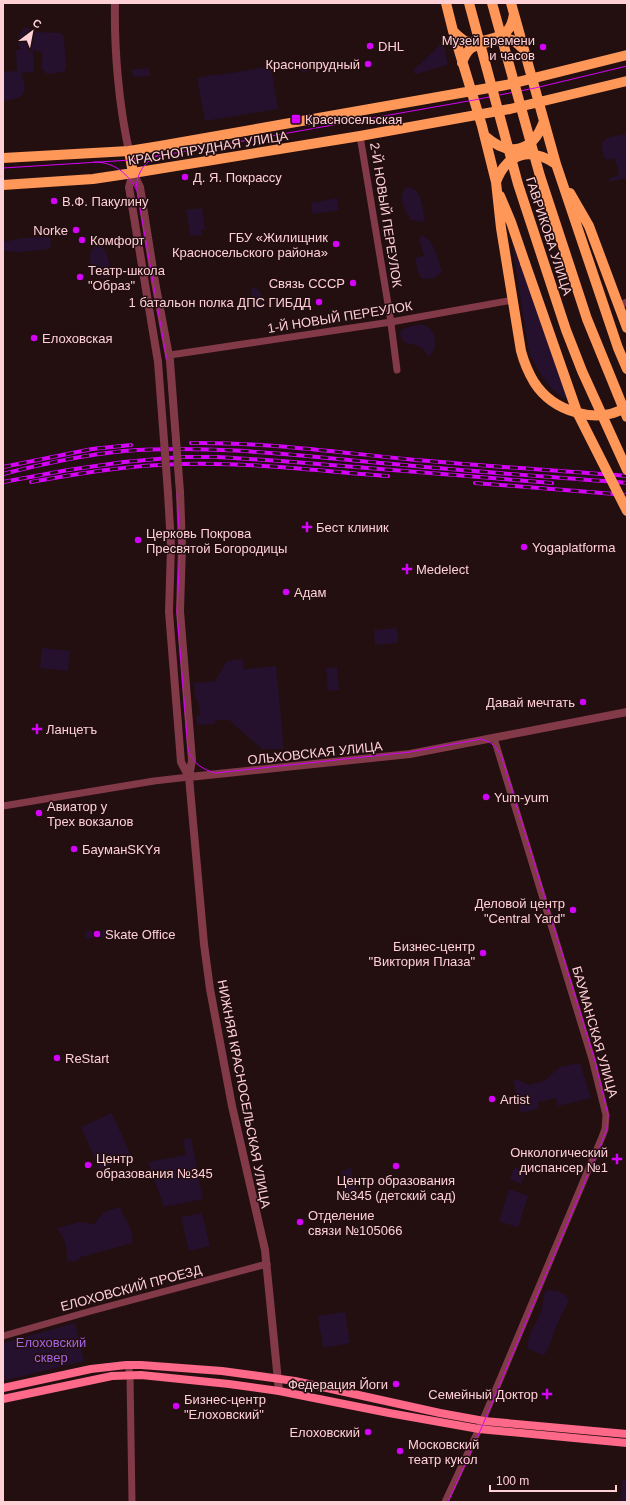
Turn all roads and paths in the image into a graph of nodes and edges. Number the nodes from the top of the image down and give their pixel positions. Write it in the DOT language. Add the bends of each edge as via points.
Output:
graph roads {
  1 [pos="115,3"];
  2 [pos="446,3"];
  3 [pos="468,3"];
  4 [pos="492,3"];
  5 [pos="511,3"];
  6 [pos="514,14"];
  7 [pos="453,31"];
  8 [pos="524,50"];
  9 [pos="627,55"];
  10 [pos="462,63"];
  11 [pos="533,78"];
  12 [pos="627,81"];
  13 [pos="471,91"];
  14 [pos="539,102"];
  15 [pos="479,115"];
  16 [pos="544,121"];
  17 [pos="360,136"];
  18 [pos="485,136"];
  19 [pos="129,151"];
  20 [pos="3,158"];
  21 [pos="557,168"];
  22 [pos="134,173"];
  23 [pos="496,184"];
  24 [pos="3,185"];
  25 [pos="513,300"];
  26 [pos="623,304"];
  27 [pos="391,322"];
  28 [pos="627,328"];
  29 [pos="170,358"];
  30 [pos="627,369"];
  31 [pos="397,370"];
  32 [pos="627,407"];
  33 [pos="627,417"];
  34 [pos="627,470"];
  35 [pos="627,511"];
  36 [pos="627,712"];
  37 [pos="494,738"];
  38 [pos="189,778"];
  39 [pos="3,806"];
  40 [pos="267,1264"];
  41 [pos="3,1336"];
  42 [pos="128,1365"];
  43 [pos="130,1375"];
  44 [pos="278,1379"];
  45 [pos="3,1388"];
  46 [pos="279,1391"];
  47 [pos="3,1400"];
  48 [pos="482,1420"];
  49 [pos="479,1429"];
  50 [pos="627,1434"];
  51 [pos="627,1443"];
  52 [pos="132,1502"];
  53 [pos="445,1502"];
  1 -- 19 [label="street" via="121,104"];
  2 -- 7 [label="main road"];
  3 -- 34 [label="main road, ГАВРИКОВА УЛИЦА, bridge" via="518,184 566,330"];
  4 -- 33 [label="main road, ГАВРИКОВА УЛИЦА, bridge" via="540,176 587,319"];
  5 -- 6 [label="main road"];
  6 -- 7 [label="main road" via="508,30 502,35 474,42 466,41"];
  6 -- 8 [label="main road"];
  7 -- 10 [label="main road"];
  8 -- 10 [label="main road" via="518,43 503,39 475,46 465,55"];
  8 -- 11 [label="main road"];
  9 -- 11 [label="main road, КРАСНОПРУДНАЯ УЛИЦА"];
  10 -- 13 [label="main road"];
  11 -- 13 [label="main road, КРАСНОПРУДНАЯ УЛИЦА"];
  11 -- 14 [label="main road"];
  12 -- 14 [label="main road, КРАСНОПРУДНАЯ УЛИЦА"];
  13 -- 15 [label="main road"];
  13 -- 19 [label="main road, КРАСНОПРУДНАЯ УЛИЦА"];
  14 -- 15 [label="main road, КРАСНОПРУДНАЯ УЛИЦА"];
  14 -- 16 [label="main road"];
  15 -- 17 [label="main road, КРАСНОПРУДНАЯ УЛИЦА"];
  15 -- 18 [label="main road"];
  16 -- 18 [label="main road" via="534,141 520,148 501,148"];
  16 -- 21 [label="main road"];
  17 -- 22 [label="main road, КРАСНОПРУДНАЯ УЛИЦА"];
  17 -- 27 [label="street, 2-Й НОВЫЙ ПЕРЕУЛОК"];
  18 -- 23 [label="main road"];
  19 -- 20 [label="main road, КРАСНОПРУДНАЯ УЛИЦА"];
  19 -- 22 [label="main road"];
  21 -- 23 [label="main road" via="547,158 538,154 522,155 507,163 498,175"];
  21 -- 26 [label="main road" via="589,226"];
  21 -- 30 [label="main road"];
  22 -- 24 [label="main road, КРАСНОПРУДНАЯ УЛИЦА"];
  22 -- 29 [label="street, НИЖНЯЯ КРАСНОСЕЛЬСКАЯ УЛИЦА" via="140,186"];
  22 -- 38 [label="street, НИЖНЯЯ КРАСНОСЕЛЬСКАЯ УЛИЦА, bridge" via="129,187 158,362 171,546 169,612 181,762"];
  23 -- 25 [label="main road"];
  23 -- 35 [label="main road, bridge" via="512,222 577,412"];
  25 -- 27 [label="street, 1-Й НОВЫЙ ПЕРЕУЛОК"];
  25 -- 32 [label="main road" via="521,351 527,369 535,384 546,396 578,414 596,416 617,413"];
  26 -- 28 [label="main road"];
  27 -- 29 [label="street, 1-Й НОВЫЙ ПЕРЕУЛОК"];
  27 -- 31 [label="street, 2-Й НОВЫЙ ПЕРЕУЛОК"];
  29 -- 38 [label="street, НИЖНЯЯ КРАСНОСЕЛЬСКАЯ УЛИЦА, bridge" via="180,492 180,611 192,760"];
  36 -- 37 [label="street, ОЛЬХОВСКАЯ УЛИЦА"];
  37 -- 38 [label="street, ОЛЬХОВСКАЯ УЛИЦА" via="398,756"];
  37 -- 48 [label="street, БАУМАНСКАЯ УЛИЦА" via="582,1025 606,1115 602,1137"];
  38 -- 39 [label="street, ОЛЬХОВСКАЯ УЛИЦА"];
  38 -- 40 [label="street, НИЖНЯЯ КРАСНОСЕЛЬСКАЯ УЛИЦА" via="210,989 221,1052"];
  40 -- 41 [label="street, ЕЛОХОВСКИЙ ПРОЕЗД"];
  40 -- 44 [label="street, НИЖНЯЯ КРАСНОСЕЛЬСКАЯ УЛИЦА"];
  42 -- 43 [label="street"];
  42 -- 44 [label="main road" via="222,1371"];
  42 -- 45 [label="main road" via="91,1369"];
  43 -- 46 [label="main road"];
  43 -- 47 [label="main road" via="112,1376"];
  43 -- 52 [label="street"];
  44 -- 46 [label="street, НИЖНЯЯ КРАСНОСЕЛЬСКАЯ УЛИЦА"];
  44 -- 48 [label="main road"];
  46 -- 49 [label="main road"];
  48 -- 49 [label="street, БАУМАНСКАЯ УЛИЦА"];
  48 -- 50 [label="main road"];
  49 -- 51 [label="main road"];
  49 -- 53 [label="street, БАУМАНСКАЯ УЛИЦА"];
}
